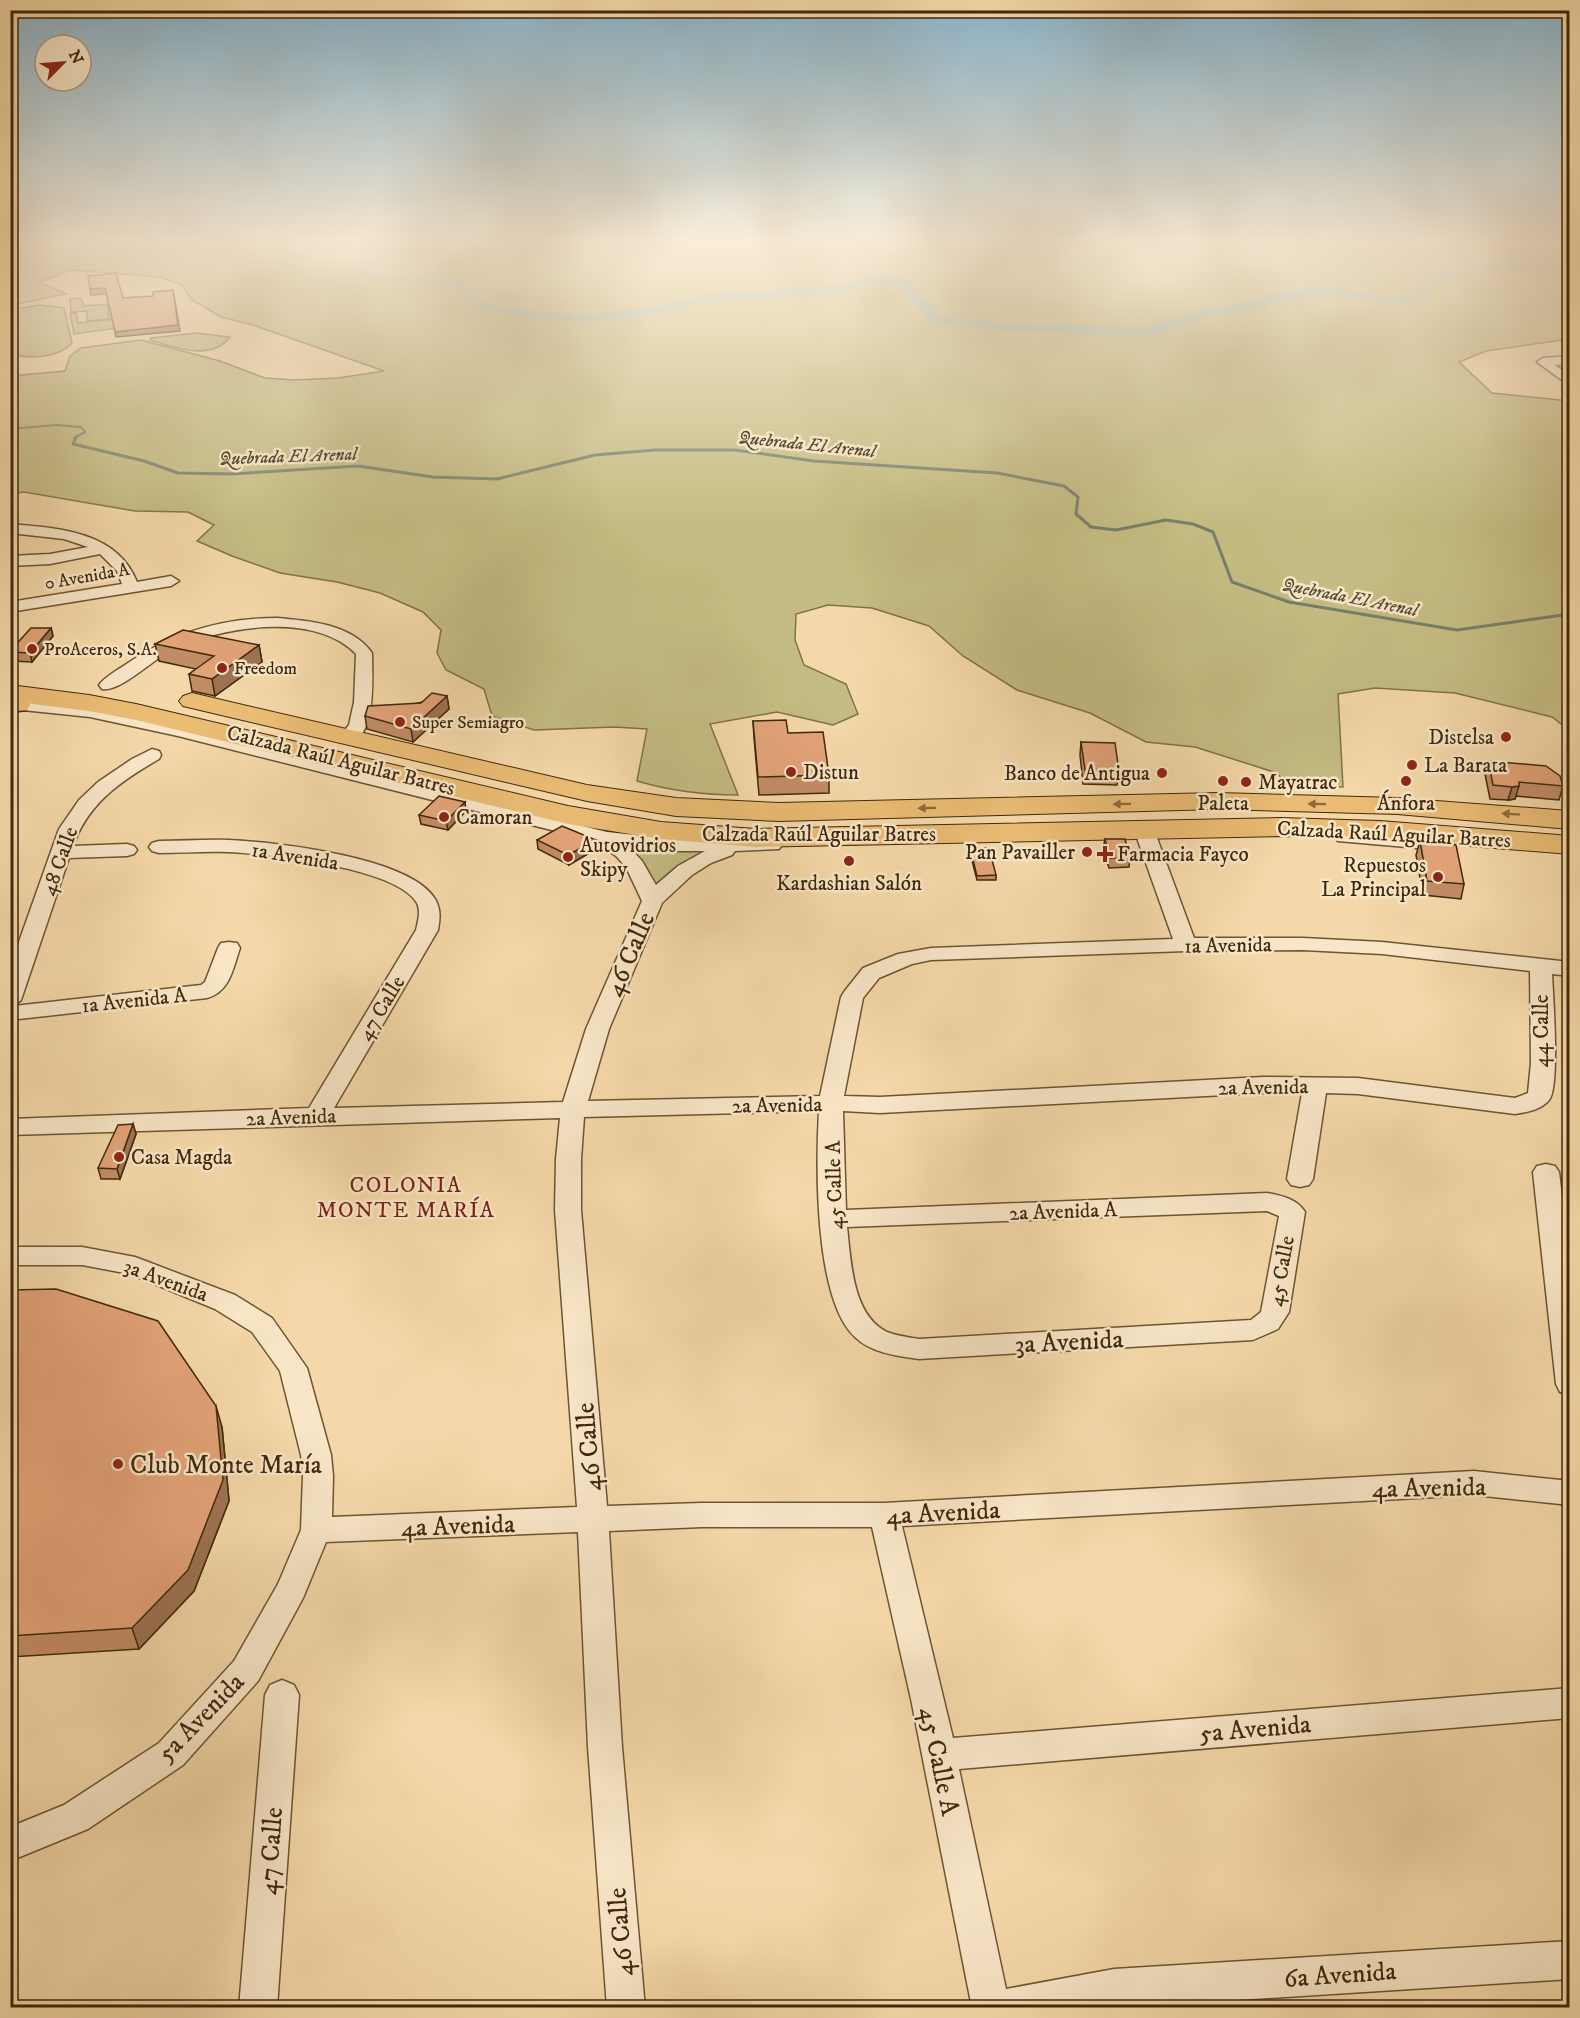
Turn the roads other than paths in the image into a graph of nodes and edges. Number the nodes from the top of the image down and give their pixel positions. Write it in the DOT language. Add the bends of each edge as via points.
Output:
graph roads {
  1 [pos="1569,360"];
  2 [pos="1566,378"];
  3 [pos="10,528"];
  4 [pos="103,549"];
  5 [pos="10,561"];
  6 [pos="171,581"];
  7 [pos="132,588"];
  8 [pos="10,607"];
  9 [pos="108,685"];
  10 [pos="19,696"];
  11 [pos="348,737"];
  12 [pos="152,754"];
  13 [pos="1569,820"];
  14 [pos="583,828"];
  15 [pos="1474,837"];
  16 [pos="1147,838"];
  17 [pos="1569,845"];
  18 [pos="753,846"];
  19 [pos="159,848"];
  20 [pos="127,850"];
  21 [pos="61,852"];
  22 [pos="1569,853"];
  23 [pos="424,897"];
  24 [pos="652,901"];
  25 [pos="1186,945"];
  26 [pos="229,948"];
  27 [pos="886,965"];
  28 [pos="1541,966"];
  29 [pos="1569,969"];
  30 [pos="10,1000"];
  31 [pos="10,1013"];
  32 [pos="1316,1086"];
  33 [pos="1540,1096"];
  34 [pos="831,1103"];
  35 [pos="573,1110"];
  36 [pos="317,1116"];
  37 [pos="10,1127"];
  38 [pos="1546,1172"];
  39 [pos="1300,1179"];
  40 [pos="1292,1212"];
  41 [pos="832,1219"];
  42 [pos="10,1256"];
  43 [pos="1264,1326"];
  44 [pos="876,1338"];
  45 [pos="1569,1383"];
  46 [pos="1569,1493"];
  47 [pos="885,1515"];
  48 [pos="593,1521"];
  49 [pos="316,1530"];
  50 [pos="282,1695"];
  51 [pos="1569,1703"];
  52 [pos="941,1755"];
  53 [pos="10,1844"];
  54 [pos="1569,1960"];
  55 [pos="258,2007"];
  56 [pos="626,2007"];
  57 [pos="990,2007"];
  58 [pos="1005,2007"];
  1 -- 2 [label="street" via="1544,362"];
  3 -- 4 [label="street" via="56,533"];
  4 -- 5 [label="street"];
  4 -- 7 [label="street" via="126,569"];
  6 -- 7 [label="street, 0 Avenida A"];
  7 -- 8 [label="street, 0 Avenida A"];
  9 -- 10 [label="highway, Calzada Raúl Aguilar Batres"];
  9 -- 11 [label="highway, Calzada Raúl Aguilar Batres"];
  9 -- 11 [label="street" via="152,654 198,634 260,622 309,626 342,636 364,653 363,702 358,727"];
  10 -- 14 [label="highway, Calzada Raúl Aguilar Batres" via="98,705 185,722"];
  13 -- 11 [label="highway, Calzada Raúl Aguilar Batres, one-way" via="1397,806 1218,801 779,812 688,808 587,793"];
  12 -- 21 [label="street, 48 Calle" via="97,790 77,814"];
  14 -- 15 [label="highway, Calzada Raúl Aguilar Batres" via="622,826 756,838 1281,827"];
  14 -- 18 [label="street" via="672,845"];
  14 -- 24 [label="street, 46 Calle" via="635,861"];
  15 -- 17 [label="highway, Calzada Raúl Aguilar Batres"];
  15 -- 22 [label="highway"];
  16 -- 18 [label="street"];
  16 -- 22 [label="street" via="1320,836"];
  16 -- 25 [label="street"];
  18 -- 24 [label="street, 46 Calle" via="723,851 696,862"];
  19 -- 23 [label="street, 1a Avenida" via="229,846 314,856 396,879"];
  20 -- 21 [label="street"];
  21 -- 30 [label="street, 48 Calle"];
  23 -- 36 [label="street, 47 Calle" via="429,906 428,930"];
  24 -- 35 [label="street, 46 Calle" via="585,1063"];
  25 -- 27 [label="street, 1a Avenida" via="931,954"];
  25 -- 28 [label="street, 1a Avenida" via="1344,946"];
  26 -- 31 [label="street, 1a Avenida A" via="214,986 207,991"];
  27 -- 34 [label="street, 45 Calle A" via="871,973 852,997"];
  28 -- 29 [label="street, 1a Avenida"];
  28 -- 33 [label="street, 44 Calle"];
  32 -- 33 [label="street, 2a Avenida" via="1409,1091 1515,1106"];
  32 -- 34 [label="street, 2a Avenida" via="1263,1085 880,1105"];
  32 -- 39 [label="street"];
  34 -- 35 [label="street, 2a Avenida"];
  34 -- 41 [label="street, 45 Calle A"];
  35 -- 36 [label="street, 2a Avenida"];
  35 -- 48 [label="street, 46 Calle" via="568,1210"];
  36 -- 37 [label="street, 2a Avenida"];
  38 -- 45 [label="street"];
  40 -- 41 [label="street, 2a Avenida A" via="1267,1202"];
  40 -- 43 [label="street, 45 Calle" via="1275,1312"];
  41 -- 44 [label="street, 45 Calle A" via="848,1306 859,1325"];
  42 -- 49 [label="street, 3a Avenida" via="55,1255 135,1266 225,1302 262,1325 293,1368 316,1455"];
  43 -- 44 [label="street, 3a Avenida" via="1235,1332 919,1349 894,1346"];
  46 -- 47 [label="street, 4a Avenida" via="1474,1483"];
  47 -- 48 [label="street, 4a Avenida" via="702,1515"];
  47 -- 52 [label="street, 45 Calle A"];
  48 -- 49 [label="street, 4a Avenida"];
  48 -- 56 [label="street, 46 Calle" via="605,1747"];
  49 -- 53 [label="street, 5a Avenida" via="292,1589 246,1671 171,1754 76,1817"];
  50 -- 55 [label="street, 47 Calle"];
  51 -- 52 [label="street, 5a Avenida"];
  52 -- 57 [label="street, 45 Calle A"];
  54 -- 58 [label="street, 6a Avenida" via="1114,1988"];
}
